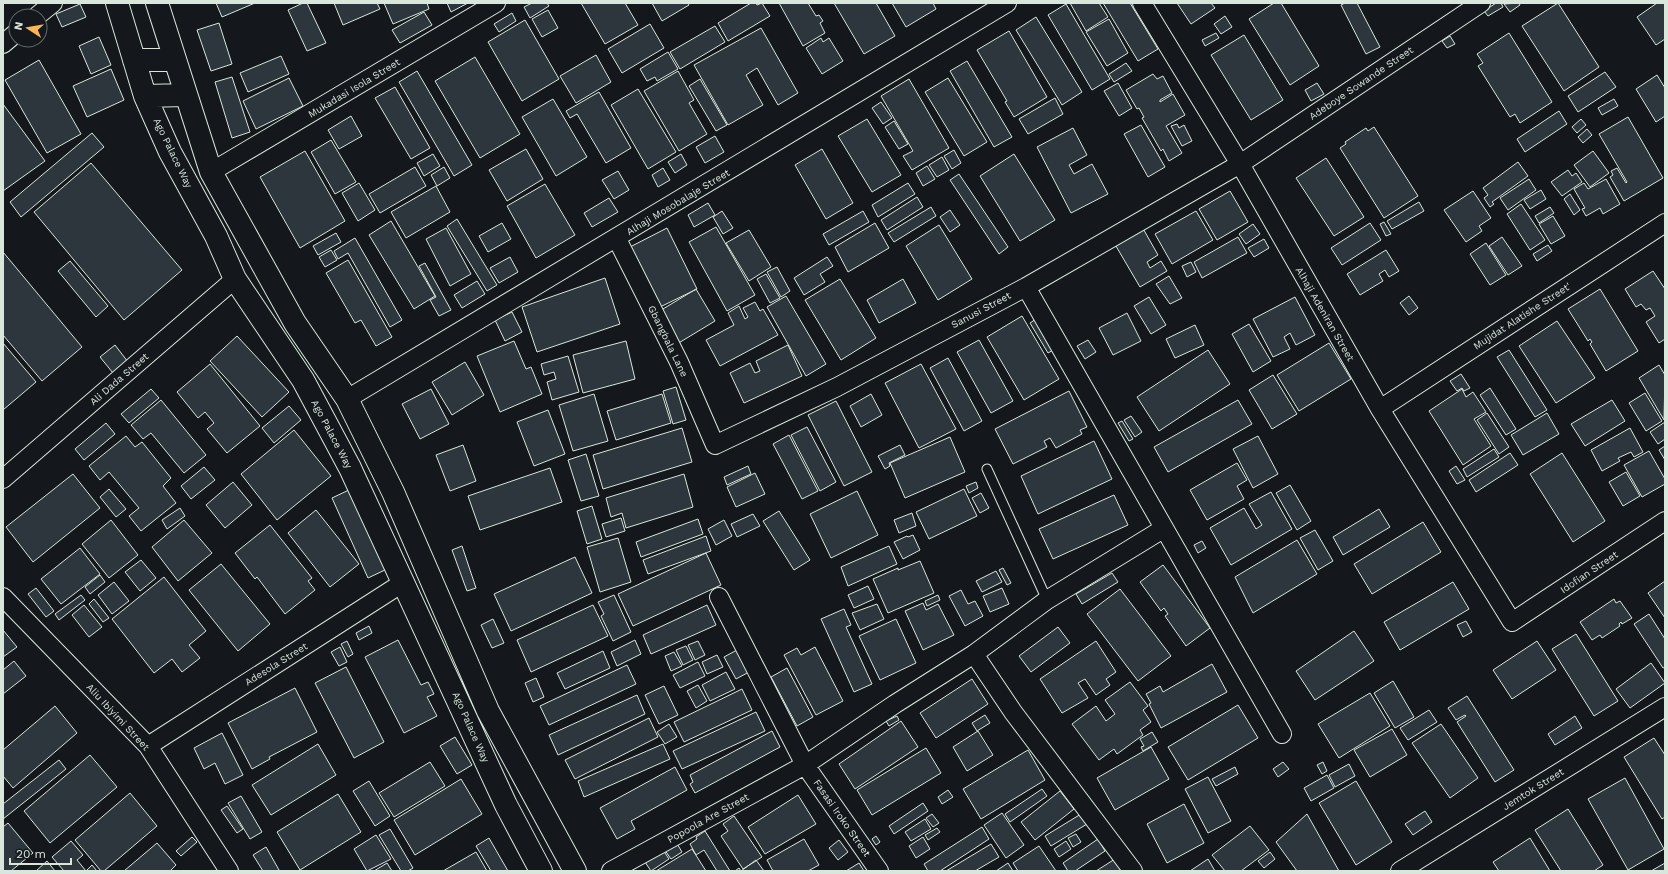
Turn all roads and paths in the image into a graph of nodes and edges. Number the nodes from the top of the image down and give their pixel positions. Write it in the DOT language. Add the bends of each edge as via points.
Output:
graph roads {
  1 [pos="117,3"];
  2 [pos="157,3"];
  3 [pos="496,3"];
  4 [pos="1007,3"];
  5 [pos="1142,3"];
  6 [pos="1481,3"];
  7 [pos="134,60"];
  8 [pos="174,60"];
  9 [pos="185,95"];
  10 [pos="145,96"];
  11 [pos="1240,164"];
  12 [pos="211,172"];
  13 [pos="1665,223"];
  14 [pos="617,239"];
  15 [pos="235,279"];
  16 [pos="1026,286"];
  17 [pos="347,400"];
  18 [pos="1380,409"];
  19 [pos="715,445"];
  20 [pos="987,468"];
  21 [pos="3,479"];
  22 [pos="1665,521"];
  23 [pos="1163,529"];
  24 [pos="404,582"];
  25 [pos="3,597"];
  26 [pos="719,597"];
  27 [pos="1047,600"];
  28 [pos="1512,622"];
  29 [pos="974,654"];
  30 [pos="1665,707"];
  31 [pos="1282,734"];
  32 [pos="148,746"];
  33 [pos="805,766"];
  34 [pos="229,871"];
  35 [pos="541,871"];
  36 [pos="576,871"];
  37 [pos="611,871"];
  38 [pos="879,871"];
  39 [pos="1133,871"];
  40 [pos="1400,871"];
  1 -- 7 [label="main road, Ago Palace Way"];
  2 -- 8 [label="main road"];
  3 -- 12 [label="street, Mukadasi Isola Street"];
  4 -- 14 [label="street, Alhaji Mosobalaje Street"];
  5 -- 11 [label="street, Alhaji Adeniran Street"];
  6 -- 11 [label="street, Adeboye Sowande Street"];
  7 -- 8 [label="main road"];
  7 -- 10 [label="main road, Ago Palace Way"];
  8 -- 9 [label="main road"];
  9 -- 10 [label="main road"];
  9 -- 12 [label="main road"];
  10 -- 15 [label="main road, Ago Palace Way" via="170,152 216,236"];
  11 -- 16 [label="street, Sanusi Street"];
  11 -- 18 [label="street, Alhaji Adeniran Street"];
  12 -- 17 [label="main road" via="295,323"];
  13 -- 18 [label="street, Mujidat Alatishe Street'"];
  14 -- 17 [label="street, Alhaji Mosobalaje Street"];
  14 -- 19 [label="street, Gbangbala Lane" via="679,362"];
  15 -- 21 [label="street, Ali Dada Street"];
  15 -- 24 [label="main road, Ago Palace Way" via="303,380 350,468"];
  16 -- 19 [label="street, Sanusi Street" via="837,387"];
  16 -- 23 [label="street"];
  17 -- 36 [label="main road" via="393,492 488,711"];
  18 -- 28 [label="street, Alhaji Adeniran Street"];
  20 -- 27 [label="lane"];
  22 -- 28 [label="street, Idofian Street"];
  23 -- 27 [label="street, Popoola Are Street"];
  23 -- 31 [label="street"];
  24 -- 32 [label="street, Adesola Street"];
  24 -- 35 [label="main road, Ago Palace Way" via="506,805"];
  25 -- 32 [label="street, Aliu Ibiyimi Street"];
  26 -- 33 [label="street, Fasasi Iroko Street"];
  27 -- 29 [label="street, Popoola Are Street"];
  29 -- 33 [label="street, Popoola Are Street"];
  29 -- 39 [label="street" via="1013,712"];
  30 -- 40 [label="street, Jemtok Street"];
  32 -- 34 [label="street, Aliu Ibiyimi Street"];
  33 -- 37 [label="street, Popoola Are Street"];
  33 -- 38 [label="street, Fasasi Iroko Street"];
}
